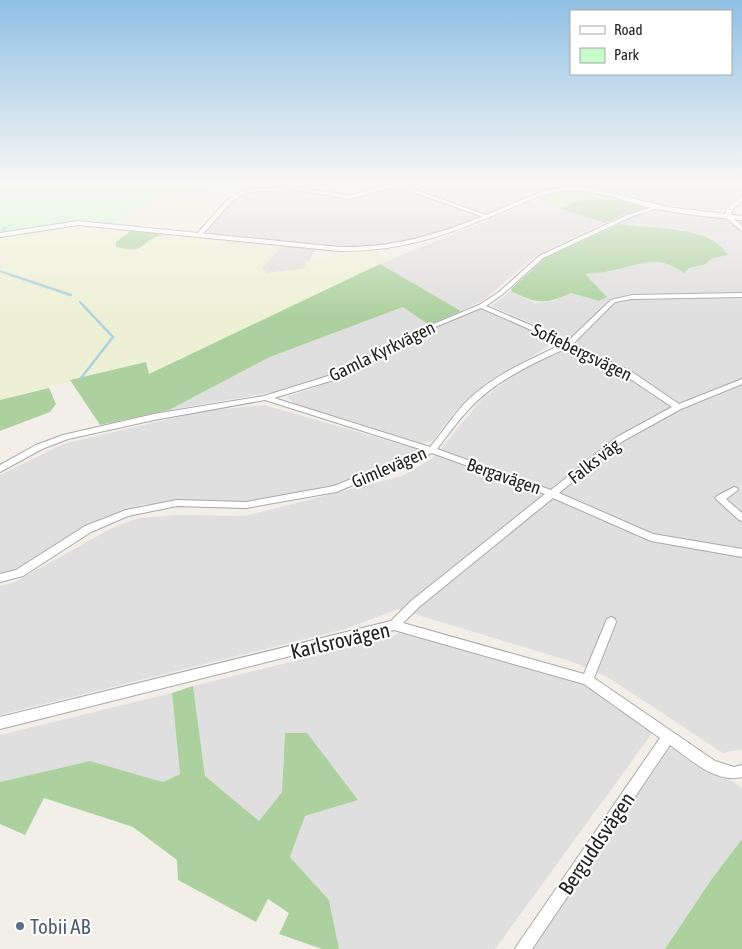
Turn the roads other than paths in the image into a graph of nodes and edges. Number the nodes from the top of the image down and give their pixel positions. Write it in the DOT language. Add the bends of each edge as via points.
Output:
graph roads {
  1 [pos="57,226"];
  2 [pos="111,226"];
  3 [pos="207,226"];
  4 [pos="460,226"];
  5 [pos="607,226"];
  6 [pos="0,235"];
  7 [pos="199,235"];
  8 [pos="742,295"];
  9 [pos="481,306"];
  10 [pos="569,344"];
  11 [pos="742,381"];
  12 [pos="265,398"];
  13 [pos="678,407"];
  14 [pos="432,450"];
  15 [pos="0,469"];
  16 [pos="734,490"];
  17 [pos="553,493"];
  18 [pos="742,518"];
  19 [pos="742,553"];
  20 [pos="0,578"];
  21 [pos="611,622"];
  22 [pos="394,625"];
  23 [pos="587,680"];
  24 [pos="0,724"];
  25 [pos="668,737"];
  26 [pos="742,771"];
  27 [pos="523,949"];
  1 -- 6 [label="street"];
  2 -- 7 [label="street"];
  3 -- 7 [label="street"];
  4 -- 7 [label="street" via="411,244 375,250"];
  5 -- 9 [label="street, Gamla Kyrkvägen" via="541,257 501,293"];
  8 -- 10 [label="street, Gimlevägen" via="632,297 613,301"];
  9 -- 10 [label="street, Sofiebergsvägen"];
  9 -- 12 [label="street, Gamla Kyrkvägen" via="426,329 344,374"];
  10 -- 13 [label="street, Sofiebergsvägen" via="629,374"];
  10 -- 14 [label="street, Gimlevägen" via="498,380 468,405"];
  11 -- 13 [label="street, Falks väg"];
  12 -- 14 [label="street, Bergavägen"];
  12 -- 15 [label="street, Gamla Kyrkvägen" via="154,417 66,437 39,447"];
  13 -- 17 [label="street, Falks väg" via="620,439"];
  14 -- 17 [label="street, Bergavägen"];
  14 -- 20 [label="street, Gimlevägen" via="336,489 246,505 177,503 126,514 88,529 19,573"];
  16 -- 18 [label="street" via="720,498"];
  17 -- 19 [label="street, Bergavägen" via="651,537"];
  17 -- 22 [label="street, Falks väg" via="415,604"];
  21 -- 23 [label="street"];
  22 -- 23 [label="street, Karlsrovägen"];
  22 -- 24 [label="street, Karlsrovägen"];
  23 -- 25 [label="street, Karlsrovägen"];
  25 -- 26 [label="street, Karlsrovägen" via="712,767 734,773"];
  25 -- 27 [label="street, Berguddsvägen"];
}
